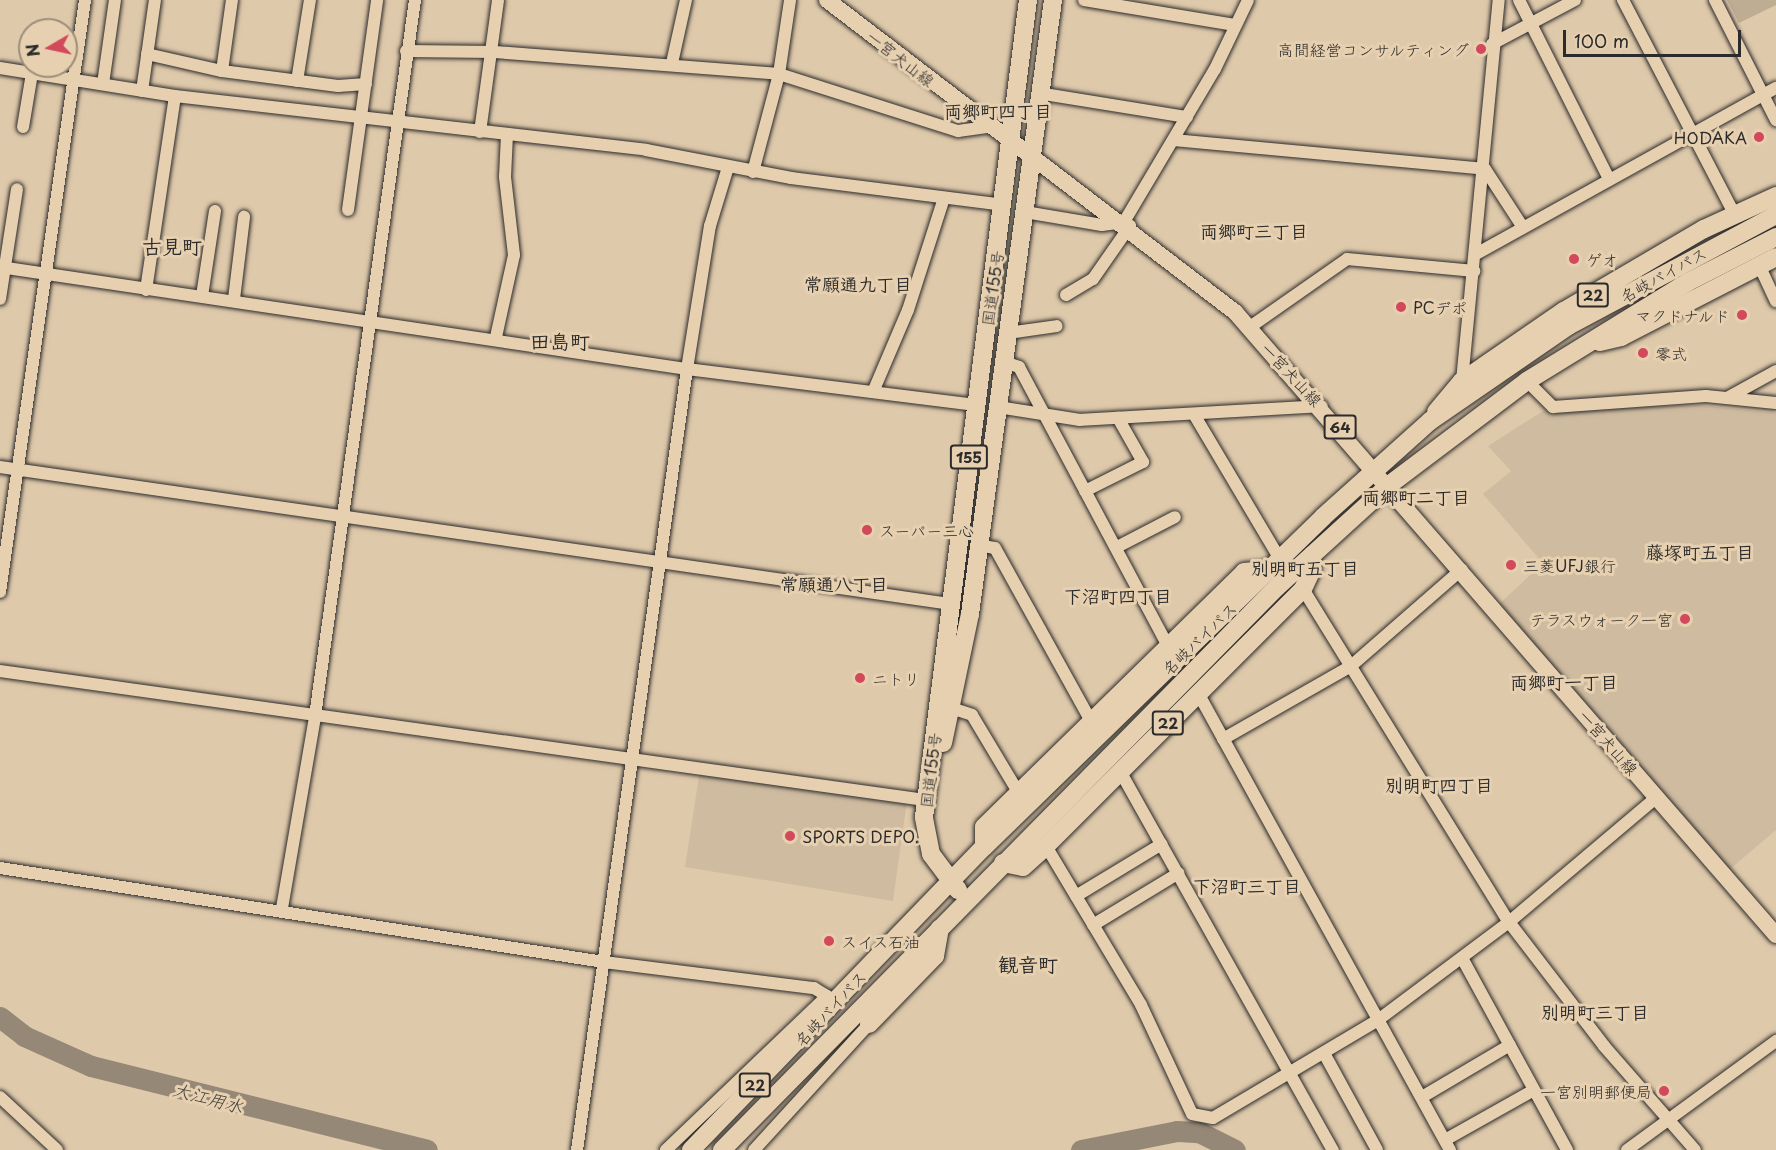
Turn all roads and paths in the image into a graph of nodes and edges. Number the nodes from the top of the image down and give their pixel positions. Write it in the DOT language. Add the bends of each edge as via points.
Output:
graph roads {
  1 [pos="85,0"];
  2 [pos="116,0"];
  3 [pos="155,0"];
  4 [pos="232,0"];
  5 [pos="309,0"];
  6 [pos="377,0"];
  7 [pos="415,0"];
  8 [pos="498,0"];
  9 [pos="686,0"];
  10 [pos="790,0"];
  11 [pos="827,0"];
  12 [pos="1028,0"];
  13 [pos="1053,0"];
  14 [pos="1084,0"];
  15 [pos="1248,0"];
  16 [pos="1499,0"];
  17 [pos="1519,0"];
  18 [pos="1575,0"];
  19 [pos="1623,0"];
  20 [pos="1715,0"];
  21 [pos="1531,23"];
  22 [pos="1235,25"];
  23 [pos="1492,44"];
  24 [pos="406,51"];
  25 [pos="495,52"];
  26 [pos="147,54"];
  27 [pos="672,63"];
  28 [pos="0,68"];
  29 [pos="18,71"];
  30 [pos="222,71"];
  31 [pos="779,74"];
  32 [pos="31,78"];
  33 [pos="63,78"];
  34 [pos="75,80"];
  35 [pos="297,81"];
  36 [pos="103,84"];
  37 [pos="366,84"];
  38 [pos="1776,88"];
  39 [pos="141,91"];
  40 [pos="1038,93"];
  41 [pos="1763,95"];
  42 [pos="175,96"];
  43 [pos="1187,117"];
  44 [pos="361,119"];
  45 [pos="1776,120"];
  46 [pos="394,123"];
  47 [pos="22,127"];
  48 [pos="987,127"];
  49 [pos="480,132"];
  50 [pos="1690,134"];
  51 [pos="507,135"];
  52 [pos="1174,140"];
  53 [pos="1011,145"];
  54 [pos="1032,160"];
  55 [pos="728,167"];
  56 [pos="1485,169"];
  57 [pos="753,172"];
  58 [pos="1608,177"];
  59 [pos="17,189"];
  60 [pos="1776,196"];
  61 [pos="945,198"];
  62 [pos="1004,205"];
  63 [pos="348,210"];
  64 [pos="215,211"];
  65 [pos="1024,212"];
  66 [pos="1776,215"];
  67 [pos="1735,216"];
  68 [pos="244,217"];
  69 [pos="1127,224"];
  70 [pos="1522,226"];
  71 [pos="1704,229"];
  72 [pos="1776,237"];
  73 [pos="1476,254"];
  74 [pos="1776,257"];
  75 [pos="1690,258"];
  76 [pos="1759,265"];
  77 [pos="2,267"];
  78 [pos="1474,271"];
  79 [pos="44,274"];
  80 [pos="146,290"];
  81 [pos="1066,295"];
  82 [pos="202,296"];
  83 [pos="0,299"];
  84 [pos="234,299"];
  85 [pos="1776,301"];
  86 [pos="369,318"];
  87 [pos="1057,326"];
  88 [pos="1250,327"];
  89 [pos="1008,333"];
  90 [pos="496,337"];
  91 [pos="1581,347"];
  92 [pos="1004,362"];
  93 [pos="687,369"];
  94 [pos="1776,371"];
  95 [pos="1462,381"];
  96 [pos="1527,381"];
  97 [pos="873,392"];
  98 [pos="1726,398"];
  99 [pos="1776,403"];
  100 [pos="976,405"];
  101 [pos="1322,406"];
  102 [pos="998,407"];
  103 [pos="1046,416"];
  104 [pos="1194,416"];
  105 [pos="1118,418"];
  106 [pos="1430,421"];
  107 [pos="0,467"];
  108 [pos="17,469"];
  109 [pos="1376,469"];
  110 [pos="1389,484"];
  111 [pos="1085,491"];
  112 [pos="341,515"];
  113 [pos="1175,517"];
  114 [pos="979,544"];
  115 [pos="1117,547"];
  116 [pos="1312,555"];
  117 [pos="1274,564"];
  118 [pos="658,566"];
  119 [pos="1462,569"];
  120 [pos="1303,589"];
  121 [pos="0,592"];
  122 [pos="951,604"];
  123 [pos="1168,646"];
  124 [pos="1351,666"];
  125 [pos="0,671"];
  126 [pos="1198,693"];
  127 [pos="951,708"];
  128 [pos="315,716"];
  129 [pos="1093,725"];
  130 [pos="1223,739"];
  131 [pos="633,761"];
  132 [pos="1120,771"];
  133 [pos="1018,792"];
  134 [pos="1657,796"];
  135 [pos="925,800"];
  136 [pos="1162,844"];
  137 [pos="1046,846"];
  138 [pos="984,847"];
  139 [pos="1003,863"];
  140 [pos="0,868"];
  141 [pos="1179,873"];
  142 [pos="952,880"];
  143 [pos="1076,896"];
  144 [pos="969,898"];
  145 [pos="282,908"];
  146 [pos="1509,922"];
  147 [pos="1093,925"];
  148 [pos="940,928"];
  149 [pos="1776,935"];
  150 [pos="1462,958"];
  151 [pos="604,962"];
  152 [pos="848,989"];
  153 [pos="827,996"];
  154 [pos="1378,1020"];
  155 [pos="869,1024"];
  156 [pos="1776,1041"];
  157 [pos="1510,1045"];
  158 [pos="1325,1055"];
  159 [pos="1289,1073"];
  160 [pos="1534,1090"];
  161 [pos="0,1097"];
  162 [pos="1422,1097"];
  163 [pos="1668,1120"];
  164 [pos="1448,1145"];
  165 [pos="1635,1148"];
  166 [pos="57,1150"];
  167 [pos="577,1150"];
  168 [pos="666,1150"];
  169 [pos="691,1150"];
  170 [pos="722,1150"];
  171 [pos="754,1150"];
  172 [pos="1332,1150"];
  173 [pos="1377,1150"];
  174 [pos="1567,1150"];
  175 [pos="1695,1150"];
  1 -- 34 [label="street"];
  2 -- 36 [label="street"];
  3 -- 26 [label="street"];
  4 -- 30 [label="street"];
  5 -- 35 [label="street"];
  6 -- 37 [label="street"];
  7 -- 24 [label="street"];
  8 -- 25 [label="street"];
  9 -- 27 [label="street"];
  10 -- 31 [label="street"];
  11 -- 48 [label="main road, 一宮犬山線 / 64"];
  12 -- 53 [label="highway, 国道155号 / 155"];
  13 -- 40 [label="highway, 国道155号 / 155"];
  14 -- 22 [label="street"];
  15 -- 22 [label="street"];
  16 -- 23 [label="street"];
  17 -- 21 [label="street"];
  18 -- 21 [label="street"];
  19 -- 50 [label="street"];
  20 -- 41 [label="street"];
  21 -- 23 [label="street"];
  21 -- 58 [label="street"];
  22 -- 43 [label="street"];
  23 -- 56 [label="street"];
  24 -- 25 [label="street"];
  24 -- 46 [label="street"];
  25 -- 27 [label="street"];
  25 -- 49 [label="street"];
  26 -- 30 [label="street"];
  26 -- 39 [label="street"];
  27 -- 31 [label="street"];
  28 -- 29 [label="street"];
  30 -- 35 [label="street"];
  31 -- 48 [label="street" via="958,130"];
  31 -- 57 [label="street"];
  32 -- 47 [label="street"];
  33 -- 34 [label="street"];
  34 -- 36 [label="street"];
  34 -- 79 [label="street"];
  35 -- 37 [label="street"];
  36 -- 39 [label="street"];
  37 -- 44 [label="street"];
  38 -- 41 [label="street"];
  39 -- 42 [label="street"];
  40 -- 43 [label="street"];
  40 -- 54 [label="highway, 国道155号 / 155"];
  41 -- 45 [label="street"];
  41 -- 50 [label="street"];
  42 -- 44 [label="street"];
  42 -- 80 [label="street"];
  43 -- 52 [label="street"];
  44 -- 46 [label="street"];
  44 -- 63 [label="street"];
  46 -- 49 [label="street"];
  46 -- 86 [label="street"];
  48 -- 53 [label="main road, 一宮犬山線 / 64"];
  49 -- 51 [label="street"];
  50 -- 58 [label="street"];
  50 -- 67 [label="street"];
  51 -- 55 [label="street" via="646,150"];
  51 -- 90 [label="street" via="505,177 514,255"];
  52 -- 56 [label="street"];
  52 -- 69 [label="street"];
  53 -- 54 [label="main road, 一宮犬山線 / 64"];
  53 -- 62 [label="highway, 国道155号 / 155"];
  54 -- 65 [label="highway, 国道155号 / 155"];
  54 -- 69 [label="main road, 一宮犬山線 / 64"];
  55 -- 57 [label="street"];
  55 -- 93 [label="street" via="710,226"];
  56 -- 70 [label="street"];
  56 -- 73 [label="street"];
  57 -- 61 [label="street"];
  58 -- 70 [label="street"];
  59 -- 77 [label="street"];
  60 -- 67 [label="highway, 22"];
  61 -- 62 [label="street"];
  61 -- 97 [label="street" via="908,310"];
  62 -- 100 [label="highway, 国道155号 / 155"];
  64 -- 82 [label="street"];
  65 -- 69 [label="street" via="1102,225"];
  65 -- 89 [label="highway, 国道155号 / 155"];
  66 -- 75 [label="highway, 名岐バイパス / 22"];
  67 -- 71 [label="highway, 22"];
  68 -- 84 [label="street"];
  69 -- 81 [label="street" via="1093,279"];
  69 -- 88 [label="main road, 一宮犬山線 / 64"];
  70 -- 73 [label="street"];
  71 -- 75 [label="highway"];
  71 -- 95 [label="highway, 22" via="1564,311"];
  72 -- 91 [label="highway, 名岐バイパス / 22" via="1688,282"];
  73 -- 78 [label="street"];
  74 -- 76 [label="highway, 22"];
  75 -- 106 [label="highway, 名岐バイパス / 22" via="1568,326"];
  76 -- 85 [label="street"];
  76 -- 91 [label="highway, 22" via="1621,337"];
  77 -- 79 [label="street"];
  77 -- 83 [label="street"];
  78 -- 88 [label="street" via="1347,259"];
  78 -- 95 [label="street"];
  79 -- 80 [label="street"];
  79 -- 108 [label="street"];
  80 -- 82 [label="street"];
  82 -- 84 [label="street"];
  84 -- 86 [label="street"];
  86 -- 90 [label="street"];
  86 -- 112 [label="street"];
  87 -- 89 [label="street"];
  88 -- 101 [label="main road, 一宮犬山線 / 64"];
  89 -- 92 [label="highway, 国道155号 / 155"];
  90 -- 93 [label="street"];
  91 -- 96 [label="highway, 名岐バイパス / 22"];
  92 -- 102 [label="highway, 国道155号 / 155"];
  92 -- 103 [label="street" via="1019,367"];
  93 -- 97 [label="street"];
  93 -- 118 [label="street"];
  94 -- 98 [label="street"];
  95 -- 106 [label="highway, 22"];
  96 -- 98 [label="street" via="1552,407"];
  96 -- 110 [label="highway, 名岐バイパス / 22"];
  97 -- 100 [label="street"];
  98 -- 99 [label="street"];
  100 -- 122 [label="highway, 国道155号 / 155"];
  101 -- 104 [label="street"];
  101 -- 109 [label="main road, 一宮犬山線 / 64"];
  102 -- 103 [label="street"];
  102 -- 114 [label="highway, 国道155号 / 155"];
  103 -- 105 [label="street"];
  103 -- 111 [label="street"];
  104 -- 105 [label="street"];
  104 -- 117 [label="street"];
  105 -- 111 [label="street" via="1143,462"];
  106 -- 109 [label="highway, 名岐バイパス / 22"];
  107 -- 108 [label="street"];
  108 -- 112 [label="street"];
  108 -- 121 [label="street"];
  109 -- 110 [label="main road, 一宮犬山線 / 64"];
  109 -- 117 [label="highway, 名岐バイパス / 22"];
  110 -- 116 [label="highway, 名岐バイパス / 22"];
  110 -- 119 [label="main road, 一宮犬山線 / 64"];
  111 -- 115 [label="street"];
  112 -- 118 [label="street"];
  112 -- 128 [label="street"];
  113 -- 115 [label="street"];
  114 -- 127 [label="highway, 国道155号 / 155"];
  114 -- 129 [label="street" via="995,548"];
  115 -- 123 [label="street"];
  116 -- 120 [label="highway"];
  116 -- 139 [label="highway, 名岐バイパス / 22"];
  117 -- 123 [label="highway" via="1244,572"];
  117 -- 138 [label="highway, 名岐バイパス / 22"];
  118 -- 122 [label="street"];
  118 -- 131 [label="street"];
  119 -- 124 [label="street"];
  119 -- 134 [label="main road, 一宮犬山線 / 64"];
  120 -- 124 [label="street"];
  120 -- 126 [label="highway, 22"];
  122 -- 135 [label="highway, 国道155号 / 155"];
  123 -- 129 [label="highway"];
  124 -- 130 [label="street"];
  124 -- 146 [label="street"];
  125 -- 128 [label="street"];
  126 -- 130 [label="street"];
  126 -- 132 [label="highway, 22"];
  127 -- 133 [label="street" via="972,715"];
  127 -- 142 [label="highway, 国道155号 / 155" via="929,816 934,844"];
  128 -- 131 [label="street"];
  128 -- 145 [label="street"];
  129 -- 133 [label="highway"];
  130 -- 154 [label="street"];
  131 -- 135 [label="street"];
  131 -- 151 [label="street"];
  132 -- 136 [label="street"];
  132 -- 137 [label="highway, 22"];
  133 -- 138 [label="highway" via="984,827"];
  134 -- 146 [label="street"];
  134 -- 149 [label="main road, 一宮犬山線 / 64"];
  135 -- 142 [label="highway, 国道155号 / 155" via="929,849"];
  136 -- 141 [label="street"];
  136 -- 143 [label="street"];
  137 -- 139 [label="highway, 22" via="1023,867"];
  137 -- 143 [label="street"];
  138 -- 142 [label="highway, 名岐バイパス / 22"];
  139 -- 144 [label="highway, 名岐バイパス / 22"];
  140 -- 145 [label="street"];
  141 -- 147 [label="street"];
  141 -- 159 [label="street"];
  142 -- 144 [label="highway, 国道155号 / 155"];
  142 -- 152 [label="highway, 名岐バイパス / 22"];
  143 -- 147 [label="street"];
  144 -- 148 [label="highway, 名岐バイパス / 22"];
  145 -- 151 [label="street"];
  146 -- 150 [label="street"];
  146 -- 163 [label="street"];
  147 -- 159 [label="street" via="1141,1005 1192,1114 1213,1118"];
  148 -- 155 [label="highway" via="935,956"];
  148 -- 170 [label="highway, 名岐バイパス / 22"];
  150 -- 154 [label="street"];
  150 -- 157 [label="street"];
  151 -- 153 [label="street" via="814,988"];
  151 -- 167 [label="street"];
  152 -- 153 [label="highway, 22"];
  152 -- 169 [label="highway, 名岐バイパス / 22"];
  153 -- 168 [label="street"];
  154 -- 158 [label="street"];
  154 -- 162 [label="street"];
  155 -- 171 [label="street"];
  156 -- 163 [label="street"];
  157 -- 160 [label="street"];
  157 -- 162 [label="street"];
  158 -- 159 [label="street"];
  158 -- 173 [label="street"];
  159 -- 172 [label="street"];
  160 -- 164 [label="street"];
  160 -- 174 [label="street"];
  161 -- 166 [label="street"];
  162 -- 164 [label="street"];
  163 -- 165 [label="street"];
  163 -- 175 [label="street"];
}
